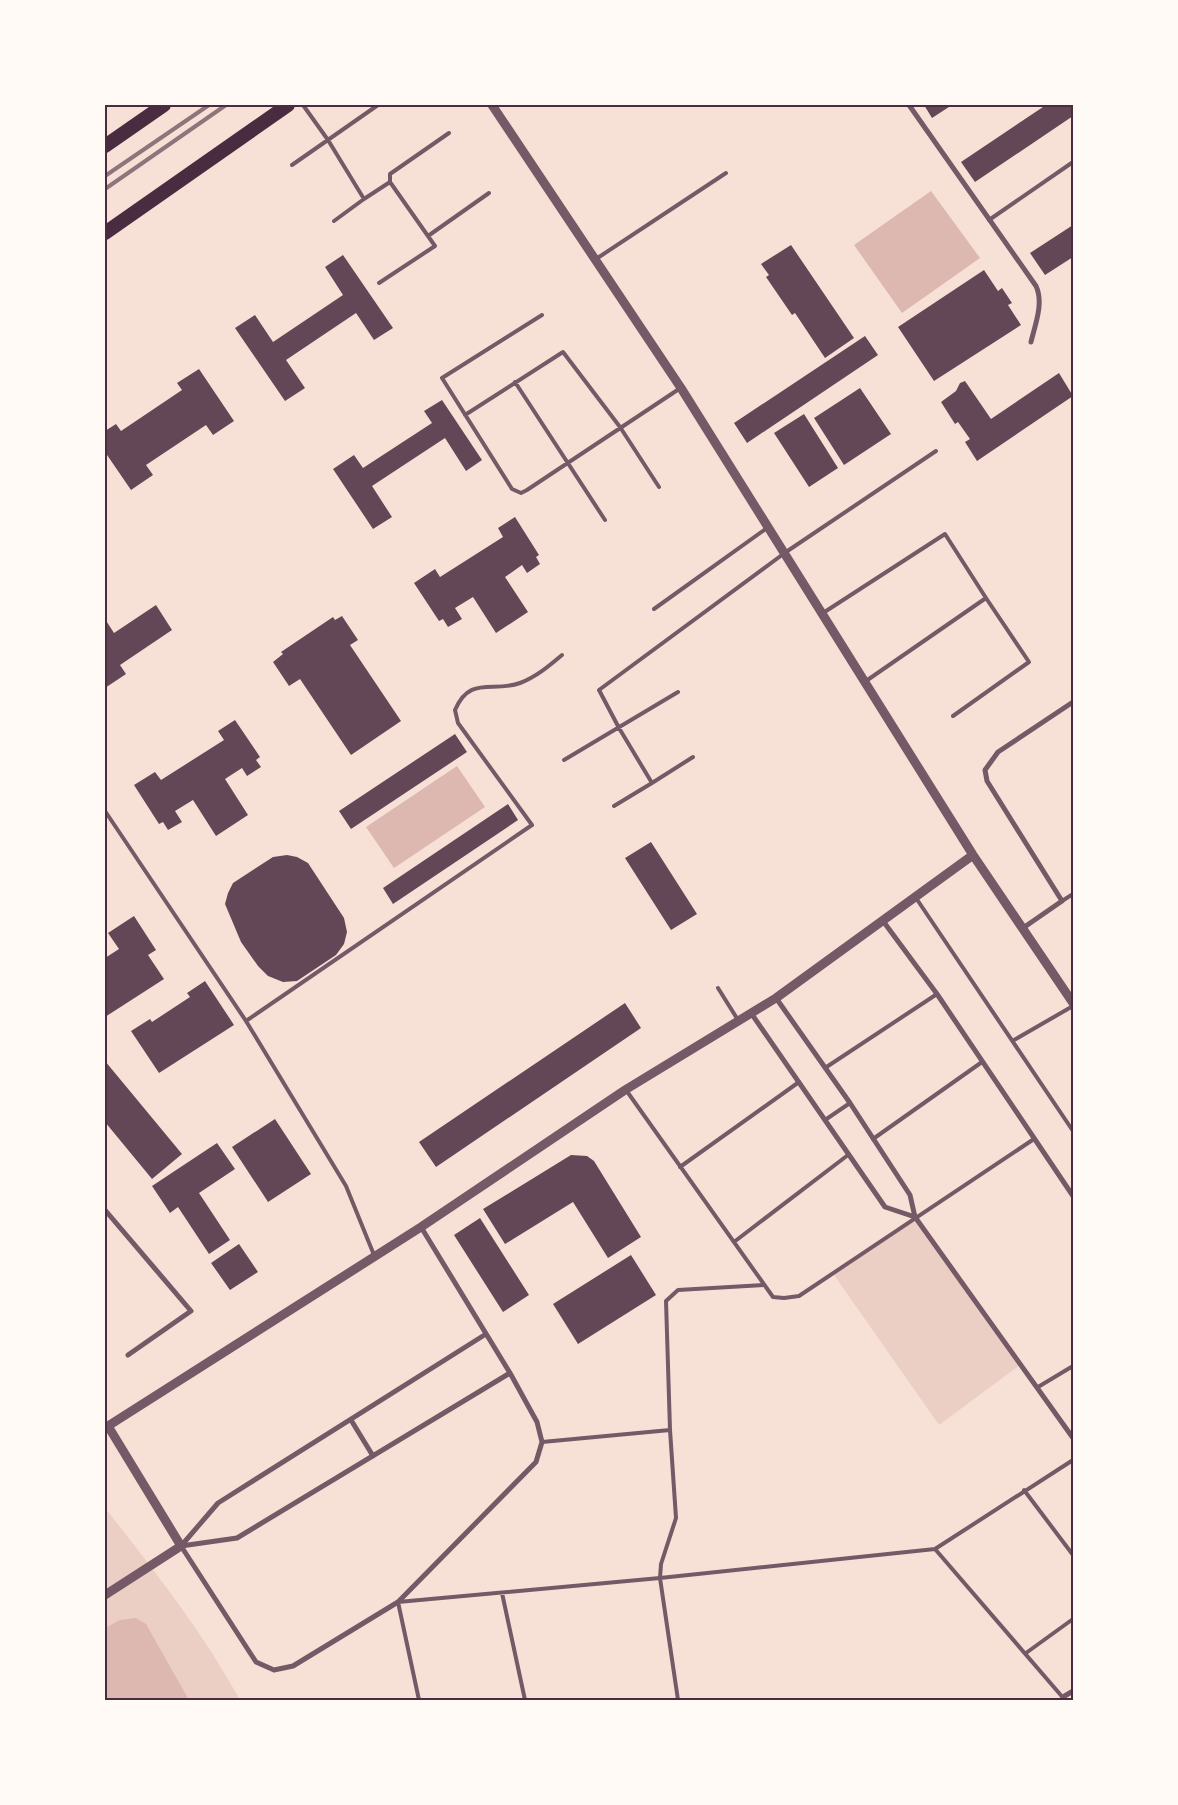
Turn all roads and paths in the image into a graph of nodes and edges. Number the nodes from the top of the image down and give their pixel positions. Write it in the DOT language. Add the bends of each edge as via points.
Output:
graph roads {
  1 [pos="164,105"];
  2 [pos="288,105"];
  3 [pos="303,105"];
  4 [pos="378,105"];
  5 [pos="492,105"];
  6 [pos="909,105"];
  7 [pos="449,133"];
  8 [pos="328,140"];
  9 [pos="105,146"];
  10 [pos="1073,162"];
  11 [pos="292,165"];
  12 [pos="726,173"];
  13 [pos="390,182"];
  14 [pos="489,194"];
  15 [pos="364,200"];
  16 [pos="989,220"];
  17 [pos="334,221"];
  18 [pos="105,233"];
  19 [pos="428,236"];
  20 [pos="594,260"];
  21 [pos="379,283"];
  22 [pos="542,315"];
  23 [pos="1031,342"];
  24 [pos="515,382"];
  25 [pos="681,388"];
  26 [pos="465,415"];
  27 [pos="620,427"];
  28 [pos="936,451"];
  29 [pos="567,463"];
  30 [pos="659,487"];
  31 [pos="605,520"];
  32 [pos="769,527"];
  33 [pos="786,552"];
  34 [pos="986,598"];
  35 [pos="654,609"];
  36 [pos="823,613"];
  37 [pos="562,655"];
  38 [pos="866,681"];
  39 [pos="678,692"];
  40 [pos="1073,702"];
  41 [pos="953,716"];
  42 [pos="618,728"];
  43 [pos="694,757"];
  44 [pos="564,760"];
  45 [pos="652,783"];
  46 [pos="614,806"];
  47 [pos="105,811"];
  48 [pos="973,855"];
  49 [pos="1073,894"];
  50 [pos="915,896"];
  51 [pos="1062,900"];
  52 [pos="883,921"];
  53 [pos="1023,928"];
  54 [pos="718,988"];
  55 [pos="937,994"];
  56 [pos="776,998"];
  57 [pos="1073,1004"];
  58 [pos="751,1013"];
  59 [pos="738,1020"];
  60 [pos="246,1021"];
  61 [pos="1014,1040"];
  62 [pos="982,1062"];
  63 [pos="825,1068"];
  64 [pos="799,1082"];
  65 [pos="625,1090"];
  66 [pos="850,1103"];
  67 [pos="825,1120"];
  68 [pos="1073,1131"];
  69 [pos="873,1139"];
  70 [pos="1034,1139"];
  71 [pos="848,1155"];
  72 [pos="680,1167"];
  73 [pos="1073,1196"];
  74 [pos="105,1210"];
  75 [pos="915,1217"];
  76 [pos="421,1227"];
  77 [pos="734,1242"];
  78 [pos="374,1255"];
  79 [pos="764,1285"];
  80 [pos="486,1334"];
  81 [pos="128,1355"];
  82 [pos="1073,1366"];
  83 [pos="510,1373"];
  84 [pos="1038,1387"];
  85 [pos="351,1420"];
  86 [pos="107,1423"];
  87 [pos="670,1430"];
  88 [pos="1073,1438"];
  89 [pos="542,1442"];
  90 [pos="373,1456"];
  91 [pos="1073,1460"];
  92 [pos="1024,1490"];
  93 [pos="180,1546"];
  94 [pos="935,1549"];
  95 [pos="1073,1555"];
  96 [pos="660,1578"];
  97 [pos="502,1593"];
  98 [pos="105,1595"];
  99 [pos="398,1602"];
  100 [pos="1073,1619"];
  101 [pos="1026,1653"];
  102 [pos="1073,1691"];
  103 [pos="1064,1699"];
  104 [pos="419,1700"];
  105 [pos="525,1700"];
  106 [pos="678,1700"];
  1 -- 9 [label="highway"];
  2 -- 18 [label="highway"];
  3 -- 8 [label="lane"];
  4 -- 8 [label="lane"];
  5 -- 20 [label="street"];
  6 -- 16 [label="street"];
  7 -- 13 [label="lane" via="390,174"];
  8 -- 11 [label="lane"];
  8 -- 15 [label="lane"];
  10 -- 16 [label="lane"];
  12 -- 20 [label="lane"];
  13 -- 15 [label="lane"];
  13 -- 19 [label="lane"];
  14 -- 19 [label="lane"];
  15 -- 17 [label="lane"];
  16 -- 23 [label="street" via="1039,293"];
  19 -- 21 [label="lane" via="435,246"];
  20 -- 25 [label="street"];
  22 -- 26 [label="lane" via="442,378"];
  24 -- 26 [label="lane"];
  24 -- 27 [label="lane" via="563,352"];
  24 -- 29 [label="lane"];
  25 -- 27 [label="lane"];
  25 -- 32 [label="street"];
  26 -- 29 [label="lane" via="512,490 521,493"];
  27 -- 29 [label="lane"];
  27 -- 30 [label="lane"];
  28 -- 33 [label="lane"];
  29 -- 31 [label="lane"];
  32 -- 33 [label="street"];
  32 -- 35 [label="lane"];
  33 -- 36 [label="street"];
  33 -- 42 [label="lane" via="599,690"];
  34 -- 36 [label="lane" via="946,534"];
  34 -- 38 [label="lane"];
  34 -- 41 [label="lane" via="1029,662"];
  36 -- 38 [label="street"];
  37 -- 60 [label="lane" via="538,674 519,683 476,687 466,692 455,710 458,723 532,825"];
  38 -- 48 [label="street"];
  39 -- 42 [label="lane"];
  40 -- 51 [label="street" via="998,752 985,770 987,781"];
  42 -- 44 [label="lane"];
  42 -- 45 [label="lane"];
  43 -- 45 [label="lane"];
  45 -- 46 [label="lane"];
  47 -- 60 [label="lane"];
  48 -- 50 [label="street"];
  48 -- 53 [label="street"];
  49 -- 51 [label="lane"];
  50 -- 52 [label="street"];
  50 -- 61 [label="lane"];
  51 -- 53 [label="street"];
  52 -- 55 [label="street"];
  52 -- 56 [label="street"];
  53 -- 57 [label="street"];
  54 -- 59 [label="lane"];
  55 -- 62 [label="street"];
  55 -- 63 [label="lane"];
  56 -- 58 [label="street"];
  56 -- 63 [label="street"];
  57 -- 61 [label="lane"];
  58 -- 59 [label="street"];
  58 -- 64 [label="street"];
  59 -- 65 [label="street"];
  60 -- 78 [label="lane" via="346,1186"];
  61 -- 68 [label="lane"];
  62 -- 69 [label="lane"];
  62 -- 70 [label="street"];
  63 -- 66 [label="street"];
  64 -- 67 [label="street"];
  64 -- 72 [label="lane"];
  65 -- 72 [label="lane"];
  65 -- 76 [label="street"];
  66 -- 67 [label="lane"];
  66 -- 69 [label="street"];
  67 -- 71 [label="street"];
  69 -- 75 [label="street" via="910,1195"];
  70 -- 73 [label="street"];
  70 -- 75 [label="lane"];
  71 -- 75 [label="street" via="885,1207"];
  71 -- 77 [label="lane"];
  72 -- 77 [label="lane"];
  74 -- 81 [label="street" via="191,1311"];
  75 -- 79 [label="lane" via="798,1296 773,1297"];
  75 -- 84 [label="street"];
  76 -- 78 [label="street"];
  76 -- 80 [label="street"];
  77 -- 79 [label="lane"];
  78 -- 86 [label="street"];
  79 -- 87 [label="lane" via="678,1290 666,1301"];
  80 -- 83 [label="street"];
  80 -- 85 [label="street"];
  82 -- 84 [label="lane"];
  83 -- 89 [label="street" via="537,1422"];
  83 -- 90 [label="street"];
  84 -- 88 [label="street"];
  85 -- 90 [label="street"];
  85 -- 93 [label="street" via="218,1504"];
  86 -- 93 [label="street"];
  87 -- 89 [label="lane"];
  87 -- 96 [label="lane" via="676,1518"];
  89 -- 99 [label="street" via="536,1462"];
  90 -- 93 [label="street" via="237,1538"];
  91 -- 92 [label="lane"];
  92 -- 94 [label="lane"];
  92 -- 95 [label="lane"];
  93 -- 98 [label="street"];
  93 -- 99 [label="street" via="256,1662 274,1670 293,1666"];
  94 -- 96 [label="lane"];
  94 -- 101 [label="lane"];
  96 -- 97 [label="lane"];
  96 -- 106 [label="lane"];
  97 -- 99 [label="lane"];
  97 -- 105 [label="lane"];
  99 -- 104 [label="lane"];
  100 -- 101 [label="lane"];
  101 -- 103 [label="lane"];
  102 -- 103 [label="street"];
}
